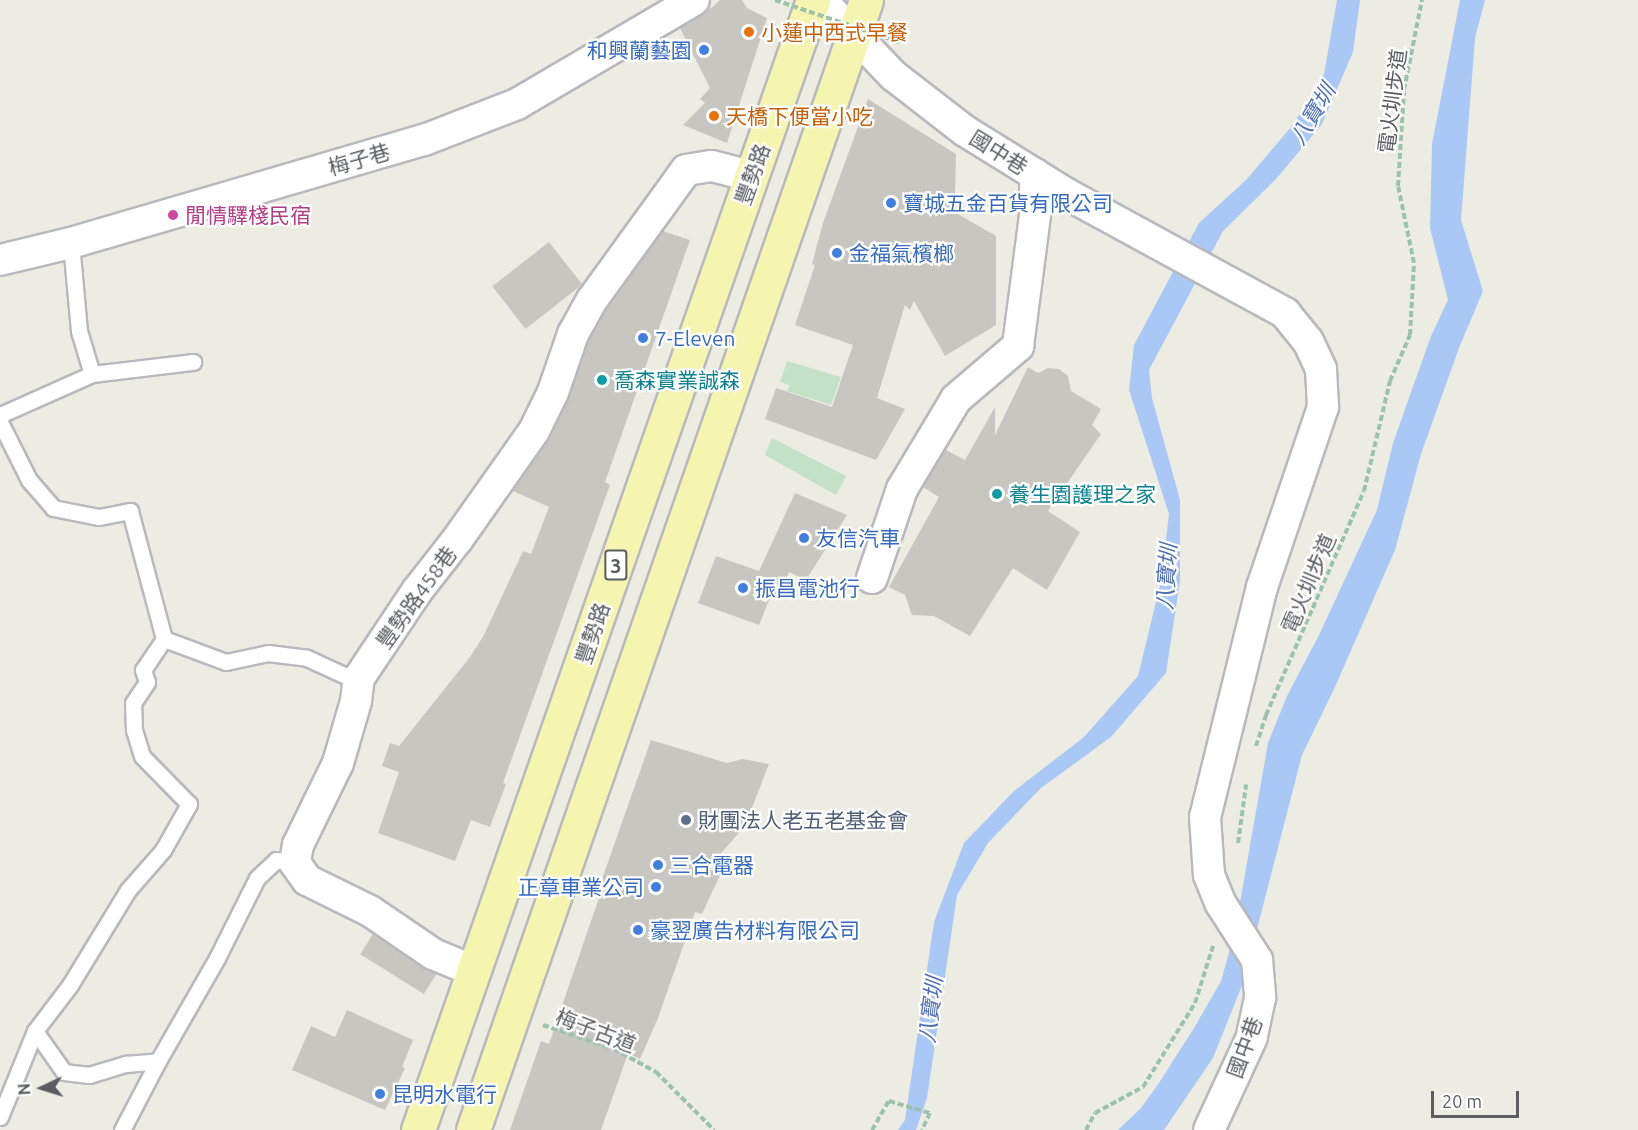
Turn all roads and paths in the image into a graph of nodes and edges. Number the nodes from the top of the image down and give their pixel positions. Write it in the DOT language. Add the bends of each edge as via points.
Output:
graph roads {
  1 [pos="694,0"];
  2 [pos="775,0"];
  3 [pos="813,0"];
  4 [pos="821,0"];
  5 [pos="866,0"];
  6 [pos="1422,0"];
  7 [pos="854,36"];
  8 [pos="899,42"];
  9 [pos="1035,174"];
  10 [pos="751,177"];
  11 [pos="71,243"];
  12 [pos="0,260"];
  13 [pos="193,362"];
  14 [pos="92,374"];
  15 [pos="0,415"];
  16 [pos="0,422"];
  17 [pos="872,578"];
  18 [pos="164,639"];
  19 [pos="359,682"];
  20 [pos="1255,749"];
  21 [pos="1246,782"];
  22 [pos="1237,847"];
  23 [pos="295,863"];
  24 [pos="1221,904"];
  25 [pos="474,971"];
  26 [pos="514,1016"];
  27 [pos="35,1031"];
  28 [pos="158,1061"];
  29 [pos="0,1117"];
  30 [pos="122,1130"];
  31 [pos="418,1130"];
  32 [pos="473,1130"];
  33 [pos="714,1130"];
  34 [pos="872,1130"];
  35 [pos="922,1130"];
  36 [pos="1086,1130"];
  37 [pos="1209,1130"];
  1 -- 11 [label="street, 梅子巷" via="517,104 424,140"];
  2 -- 8 [label="path, bridge"];
  3 -- 10 [label="main road, 豐勢路 / 3"];
  4 -- 7 [label="street, 國中巷"];
  5 -- 7 [label="main road"];
  6 -- 20 [label="path, 電火圳步道" via="1404,90 1398,186 1414,263 1410,335 1390,381 1364,491 1266,715"];
  7 -- 9 [label="street, 國中巷" via="894,76 965,131"];
  7 -- 26 [label="main road"];
  9 -- 17 [label="street" via="1035,215 1018,346 956,399 902,489"];
  9 -- 24 [label="street, 國中巷" via="1285,313 1308,340 1321,369 1323,408 1262,587 1205,817 1209,875"];
  10 -- 19 [label="street, 豐勢路458巷" via="712,166 676,171 573,334 553,393 534,430 417,591"];
  10 -- 25 [label="main road, 豐勢路 / 3"];
  11 -- 12 [label="street, 梅子巷"];
  11 -- 14 [label="lane" via="79,331"];
  13 -- 14 [label="lane"];
  14 -- 15 [label="lane"];
  16 -- 18 [label="lane" via="29,480 53,508 99,517 130,511"];
  18 -- 19 [label="lane" via="226,662 268,652 307,658"];
  18 -- 27 [label="lane" via="143,670 147,682 133,703 134,730 142,756 189,804 163,850 128,890 70,985"];
  19 -- 23 [label="street, 豐勢路458巷" via="338,763 298,845"];
  21 -- 22 [label="path"];
  23 -- 25 [label="street" via="307,880 370,911 433,954"];
  23 -- 28 [label="lane" via="276,860 257,878"];
  24 -- 36 [label="path" via="1218,931 1196,1003 1143,1087 1095,1113"];
  24 -- 37 [label="street, 國中巷" via="1257,960 1260,998 1252,1037"];
  25 -- 31 [label="main road, 豐勢路 / 3"];
  26 -- 32 [label="main road"];
  26 -- 33 [label="path, 梅子古道" via="614,1049 656,1072"];
  27 -- 28 [label="lane" via="64,1072 89,1075 126,1064"];
  27 -- 29 [label="lane"];
  28 -- 30 [label="lane"];
  34 -- 35 [label="path" via="889,1101 930,1113"];
}
